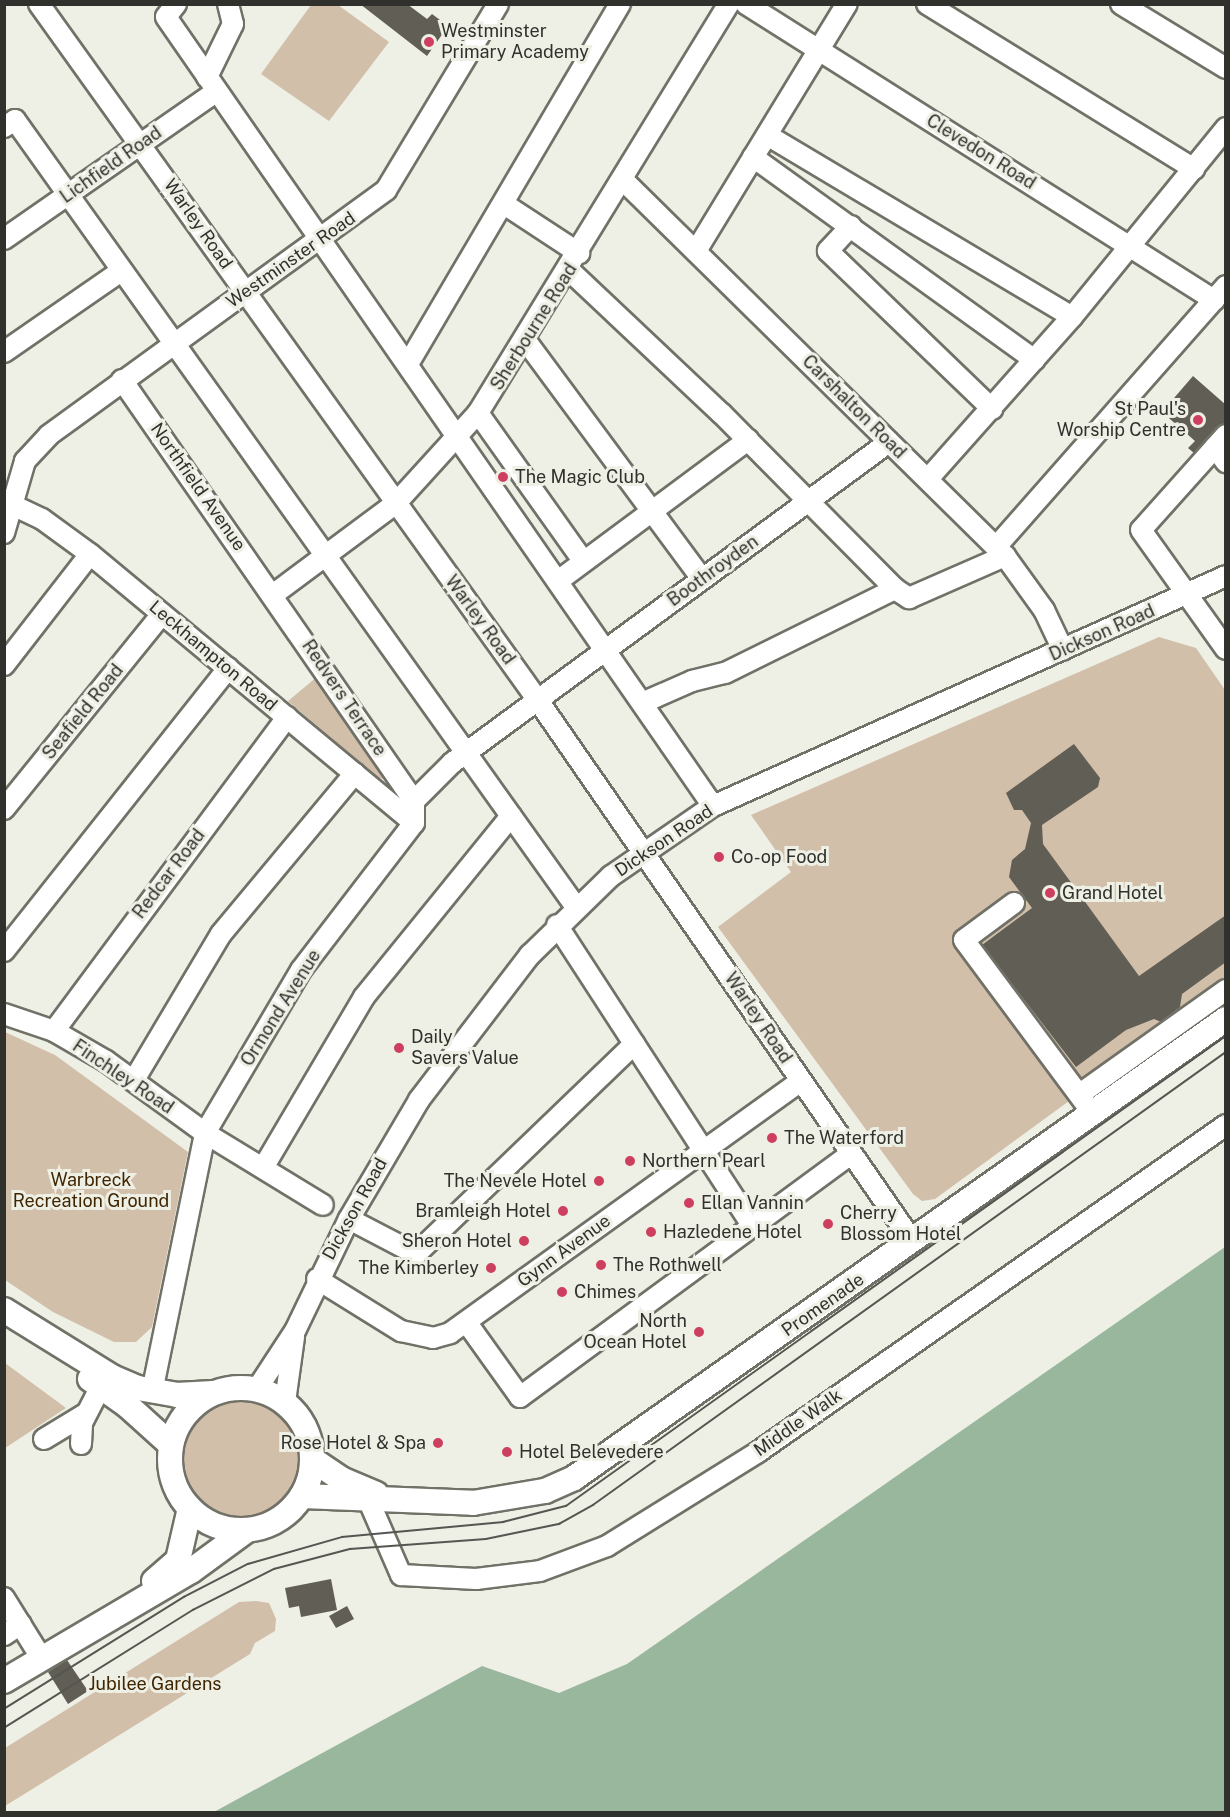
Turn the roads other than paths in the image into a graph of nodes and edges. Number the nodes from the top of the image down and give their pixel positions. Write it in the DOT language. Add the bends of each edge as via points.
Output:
graph roads {
  1 [pos="39,4"];
  2 [pos="176,4"];
  3 [pos="228,4"];
  4 [pos="498,4"];
  5 [pos="620,4"];
  6 [pos="729,4"];
  7 [pos="746,4"];
  8 [pos="847,4"];
  9 [pos="927,4"];
  10 [pos="1121,4"];
  11 [pos="819,50"];
  12 [pos="1226,68"];
  13 [pos="212,84"];
  14 [pos="4,128"];
  15 [pos="1226,128"];
  16 [pos="767,135"];
  17 [pos="141,144"];
  18 [pos="753,157"];
  19 [pos="1194,169"];
  20 [pos="623,180"];
  21 [pos="66,196"];
  22 [pos="504,204"];
  23 [pos="851,226"];
  24 [pos="322,238"];
  25 [pos="4,239"];
  26 [pos="1131,247"];
  27 [pos="696,251"];
  28 [pos="574,261"];
  29 [pos="121,271"];
  30 [pos="245,291"];
  31 [pos="1220,293"];
  32 [pos="1072,317"];
  33 [pos="526,341"];
  34 [pos="173,343"];
  35 [pos="4,352"];
  36 [pos="1034,360"];
  37 [pos="408,364"];
  38 [pos="122,380"];
  39 [pos="992,409"];
  40 [pos="478,413"];
  41 [pos="458,438"];
  42 [pos="748,440"];
  43 [pos="889,442"];
  44 [pos="1222,448"];
  45 [pos="928,479"];
  46 [pos="810,500"];
  47 [pos="9,502"];
  48 [pos="396,503"];
  49 [pos="652,510"];
  50 [pos="4,533"];
  51 [pos="1000,552"];
  52 [pos="90,554"];
  53 [pos="324,557"];
  54 [pos="583,561"];
  55 [pos="1226,576"];
  56 [pos="702,579"];
  57 [pos="558,581"];
  58 [pos="895,589"];
  59 [pos="274,594"];
  60 [pos="1186,595"];
  61 [pos="162,614"];
  62 [pos="1226,649"];
  63 [pos="605,650"];
  64 [pos="1063,650"];
  65 [pos="4,665"];
  66 [pos="228,668"];
  67 [pos="537,699"];
  68 [pos="642,703"];
  69 [pos="287,717"];
  70 [pos="465,754"];
  71 [pos="354,773"];
  72 [pos="414,801"];
  73 [pos="713,806"];
  74 [pos="5,807"];
  75 [pos="511,816"];
  76 [pos="414,823"];
  77 [pos="643,853"];
  78 [pos="1014,903"];
  79 [pos="576,907"];
  80 [pos="557,925"];
  81 [pos="4,951"];
  82 [pos="1226,990"];
  83 [pos="4,1014"];
  84 [pos="1226,1019"];
  85 [pos="54,1031"];
  86 [pos="634,1044"];
  87 [pos="134,1080"];
  88 [pos="801,1081"];
  89 [pos="1080,1094"];
  90 [pos="1094,1114"];
  91 [pos="1226,1125"];
  92 [pos="205,1133"];
  93 [pos="703,1151"];
  94 [pos="851,1154"];
  95 [pos="263,1168"];
  96 [pos="324,1205"];
  97 [pos="349,1219"];
  98 [pos="752,1225"];
  99 [pos="913,1242"];
  100 [pos="317,1279"];
  101 [pos="4,1311"];
  102 [pos="467,1323"];
  103 [pos="4,1326"];
  104 [pos="295,1331"];
  105 [pos="101,1386"];
  106 [pos="257,1389"];
  107 [pos="152,1392"];
  108 [pos="213,1393"];
  109 [pos="285,1402"];
  110 [pos="87,1413"];
  111 [pos="44,1439"];
  112 [pos="81,1444"];
  113 [pos="171,1445"];
  114 [pos="312,1460"];
  115 [pos="302,1496"];
  116 [pos="378,1499"];
  117 [pos="190,1508"];
  118 [pos="247,1530"];
  119 [pos="4,1598"];
  120 [pos="128,1605"];
  121 [pos="13,1630"];
  122 [pos="42,1659"];
  123 [pos="4,1682"];
  1 -- 17 [label="street, Warley Road"];
  2 -- 13 [label="street" via="166,17"];
  3 -- 13 [label="street" via="233,24"];
  4 -- 24 [label="street, Westminster Road" via="386,190"];
  5 -- 22 [label="street"];
  6 -- 20 [label="street, Sherbourne Road"];
  7 -- 11 [label="street, Clevedon Road"];
  8 -- 11 [label="street"];
  9 -- 19 [label="street"];
  10 -- 12 [label="street"];
  11 -- 16 [label="street"];
  11 -- 26 [label="street, Clevedon Road"];
  13 -- 17 [label="street, Lichfield Road"];
  13 -- 24 [label="street"];
  14 -- 21 [label="street" via="15,120"];
  15 -- 19 [label="street"];
  16 -- 18 [label="street"];
  16 -- 32 [label="street"];
  17 -- 21 [label="street, Lichfield Road"];
  17 -- 30 [label="street, Warley Road"];
  18 -- 23 [label="street"];
  18 -- 27 [label="street"];
  19 -- 26 [label="street"];
  20 -- 27 [label="street, Carshalton Road"];
  20 -- 28 [label="street, Sherbourne Road"];
  21 -- 25 [label="street, Lichfield Road"];
  21 -- 29 [label="street"];
  22 -- 28 [label="street"];
  22 -- 37 [label="street"];
  23 -- 36 [label="street"];
  23 -- 39 [label="street" via="828,251"];
  24 -- 30 [label="street, Westminster Road"];
  24 -- 37 [label="street"];
  26 -- 31 [label="street, Clevedon Road"];
  26 -- 32 [label="street"];
  27 -- 43 [label="street, Carshalton Road"];
  28 -- 33 [label="street, Sherbourne Road"];
  28 -- 42 [label="street"];
  29 -- 34 [label="street"];
  29 -- 35 [label="street"];
  30 -- 34 [label="street, Westminster Road"];
  30 -- 48 [label="street, Warley Road"];
  31 -- 51 [label="street"];
  32 -- 36 [label="street"];
  33 -- 40 [label="street, Sherbourne Road"];
  33 -- 49 [label="street"];
  34 -- 38 [label="street, Westminster Road"];
  34 -- 53 [label="street"];
  36 -- 39 [label="street"];
  37 -- 41 [label="street"];
  38 -- 47 [label="street, Westminster Road" via="48,435 25,461"];
  38 -- 59 [label="street, Northfield Avenue"];
  39 -- 45 [label="street"];
  40 -- 41 [label="street, Sherbourne Road"];
  40 -- 54 [label="street"];
  41 -- 48 [label="street, Sherbourne Road"];
  41 -- 57 [label="street"];
  42 -- 46 [label="street"];
  42 -- 49 [label="street"];
  43 -- 45 [label="street, Carshalton Road"];
  43 -- 46 [label="street, Boothroyden"];
  44 -- 60 [label="street" via="1141,530"];
  45 -- 51 [label="street, Carshalton Road"];
  46 -- 56 [label="street, Boothroyden"];
  46 -- 58 [label="street"];
  47 -- 50 [label="street"];
  47 -- 52 [label="street, Leckhampton Road"];
  48 -- 53 [label="street, Sherbourne Road"];
  48 -- 67 [label="street, Warley Road"];
  49 -- 54 [label="street"];
  49 -- 56 [label="street"];
  51 -- 58 [label="street" via="909,598"];
  51 -- 64 [label="street, Carshalton Road" via="1044,610"];
  52 -- 61 [label="street, Leckhampton Road"];
  52 -- 65 [label="street"];
  53 -- 59 [label="street, Sherbourne Road"];
  53 -- 70 [label="street"];
  54 -- 57 [label="street"];
  55 -- 60 [label="street, Dickson Road"];
  56 -- 63 [label="street, Boothroyden"];
  57 -- 63 [label="street"];
  58 -- 68 [label="street" via="725,673 692,681"];
  59 -- 72 [label="street, Redvers Terrace"];
  60 -- 62 [label="street"];
  60 -- 64 [label="street, Dickson Road"];
  61 -- 66 [label="street, Leckhampton Road"];
  61 -- 74 [label="street, Seafield Road"];
  63 -- 67 [label="street, Boothroyden"];
  63 -- 68 [label="street"];
  64 -- 73 [label="street, Dickson Road"];
  66 -- 69 [label="street, Leckhampton Road"];
  66 -- 81 [label="street"];
  67 -- 70 [label="street"];
  67 -- 77 [label="street, Warley Road"];
  68 -- 73 [label="street"];
  69 -- 71 [label="street, Leckhampton Road"];
  69 -- 85 [label="street, Redcar Road"];
  70 -- 72 [label="street" via="432,779"];
  70 -- 75 [label="street"];
  71 -- 76 [label="street, Leckhampton Road"];
  71 -- 87 [label="street" via="221,934"];
  72 -- 76 [label="street"];
  73 -- 77 [label="street, Dickson Road"];
  75 -- 79 [label="street"];
  75 -- 95 [label="street" via="364,997"];
  76 -- 92 [label="street, Ormond Avenue" via="301,970"];
  77 -- 79 [label="street, Dickson Road"];
  77 -- 88 [label="street, Warley Road"];
  78 -- 89 [label="street" via="964,940"];
  79 -- 80 [label="street, Dickson Road"];
  80 -- 86 [label="street"];
  80 -- 97 [label="street, Dickson Road" via="452,1052"];
  82 -- 89 [label="street"];
  83 -- 85 [label="street, Finchley Road"];
  84 -- 90 [label="main road, Promenade"];
  85 -- 87 [label="street, Finchley Road"];
  86 -- 93 [label="street"];
  86 -- 97 [label="street" via="416,1254"];
  87 -- 92 [label="street, Finchley Road"];
  88 -- 93 [label="street, Gynn Avenue"];
  88 -- 94 [label="street, Warley Road"];
  89 -- 90 [label="street"];
  90 -- 99 [label="main road, Promenade"];
  91 -- 116 [label="street, Middle Walk" via="758,1452 607,1546 540,1571 476,1579 401,1575"];
  92 -- 95 [label="street, Finchley Road"];
  92 -- 107 [label="street, Ormond Avenue"];
  93 -- 98 [label="street"];
  93 -- 102 [label="street, Gynn Avenue"];
  94 -- 98 [label="street"];
  94 -- 99 [label="street, Warley Road"];
  95 -- 96 [label="street, Finchley Road"];
  97 -- 100 [label="street, Dickson Road"];
  98 -- 102 [label="street" via="520,1397"];
  99 -- 116 [label="main road, Promenade" via="574,1478 545,1491 509,1500 473,1503"];
  100 -- 102 [label="street, Gynn Avenue" via="400,1331 417,1336 433,1338"];
  100 -- 104 [label="street, Dickson Road"];
  101 -- 107 [label="main road" via="112,1377"];
  103 -- 105 [label="main road"];
  104 -- 106 [label="street, Dickson Road"];
  104 -- 109 [label="street, Dickson Road"];
  105 -- 110 [label="street"];
  105 -- 113 [label="main road"];
  106 -- 108 [label="main road"];
  106 -- 109 [label="main road"];
  107 -- 108 [label="main road"];
  108 -- 113 [label="main road" via="188,1411"];
  109 -- 114 [label="main road" via="305,1428"];
  110 -- 111 [label="street"];
  110 -- 112 [label="street" via="82,1423"];
  113 -- 117 [label="main road" via="173,1479"];
  114 -- 115 [label="main road"];
  114 -- 116 [label="main road, Promenade"];
  115 -- 116 [label="main road, Promenade"];
  115 -- 118 [label="main road" via="270,1524"];
  117 -- 118 [label="main road" via="206,1521"];
  117 -- 120 [label="main road" via="178,1560"];
  118 -- 120 [label="main road" via="191,1571"];
  119 -- 121 [label="street"];
  120 -- 122 [label="main road"];
  121 -- 122 [label="street"];
  122 -- 123 [label="main road"];
}
